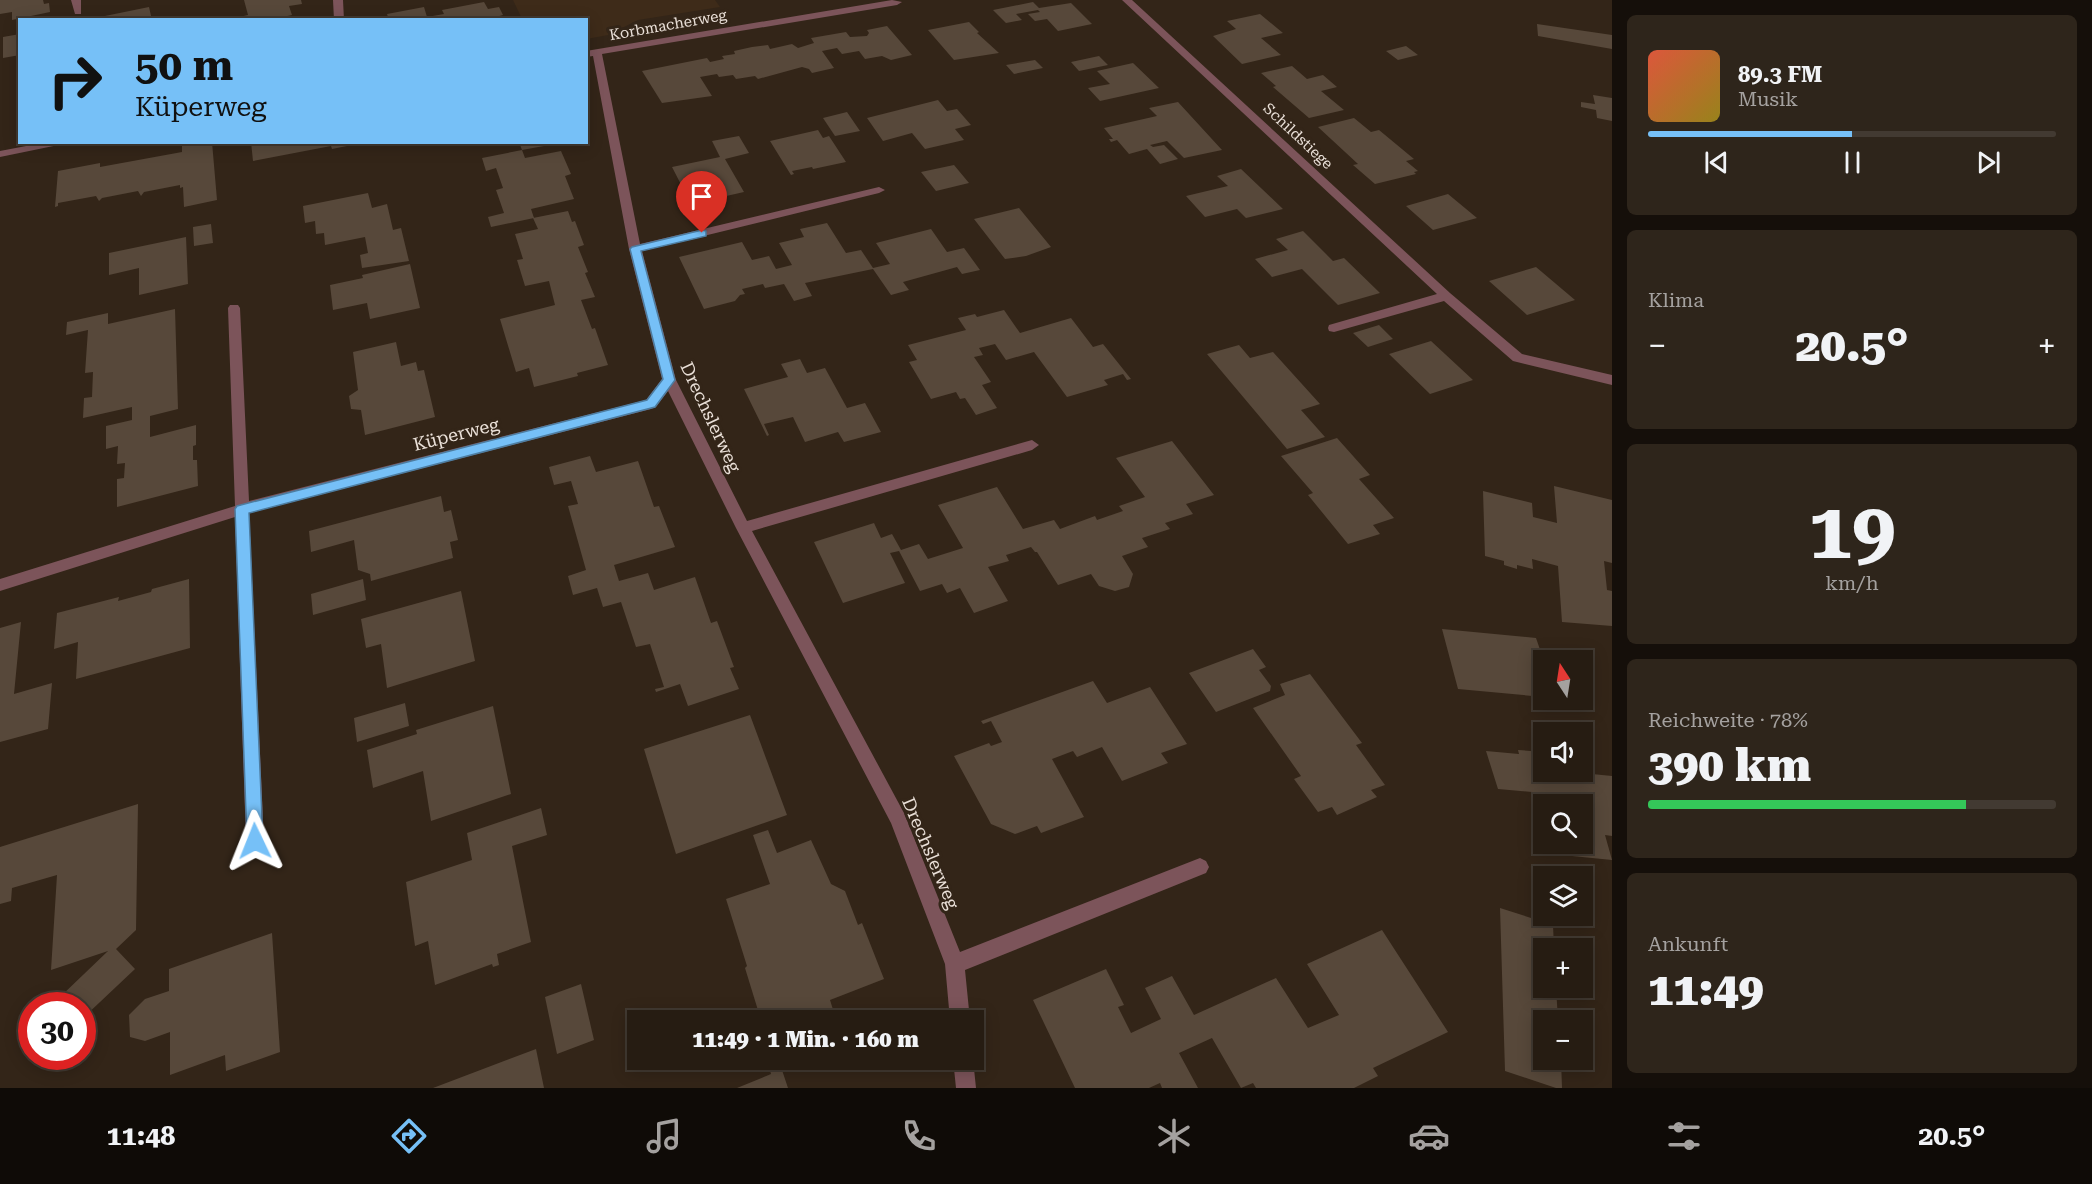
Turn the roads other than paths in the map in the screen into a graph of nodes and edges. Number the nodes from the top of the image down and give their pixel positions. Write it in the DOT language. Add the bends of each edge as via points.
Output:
graph roads {
  1 [pos="76,0"];
  2 [pos="338,0"];
  3 [pos="1127,0"];
  4 [pos="897,2"];
  5 [pos="78,12"];
  6 [pos="339,18"];
  7 [pos="592,53"];
  8 [pos="57,144"];
  9 [pos="0,154"];
  10 [pos="879,190"];
  11 [pos="635,249"];
  12 [pos="1446,296"];
  13 [pos="234,308"];
  14 [pos="1334,328"];
  15 [pos="669,380"];
  16 [pos="1612,380"];
  17 [pos="1032,445"];
  18 [pos="242,509"];
  19 [pos="743,528"];
  20 [pos="0,585"];
  21 [pos="255,841"];
  22 [pos="1200,867"];
  23 [pos="956,964"];
  24 [pos="959,1010"];
  25 [pos="964,1070"];
  26 [pos="966,1088"];
  1 -- 5 [label="street"];
  2 -- 6 [label="street"];
  3 -- 12 [label="street, Schildstiege"];
  4 -- 7 [label="street, Korbmacherweg"];
  7 -- 11 [label="street, Drechslerweg"];
  8 -- 9 [label="street"];
  10 -- 11 [label="street"];
  11 -- 15 [label="street, Drechslerweg"];
  12 -- 14 [label="street"];
  12 -- 16 [label="street, Schildstiege" via="1518,358"];
  13 -- 18 [label="street"];
  15 -- 18 [label="street, Küperweg" via="651,404"];
  15 -- 19 [label="street, Drechslerweg"];
  17 -- 19 [label="street"];
  18 -- 20 [label="street, Küperweg"];
  18 -- 21 [label="street"];
  19 -- 23 [label="street, Drechslerweg" via="898,819"];
  22 -- 23 [label="street"];
  23 -- 24 [label="street, Drechslerweg"];
  25 -- 26 [label="street"];
}
